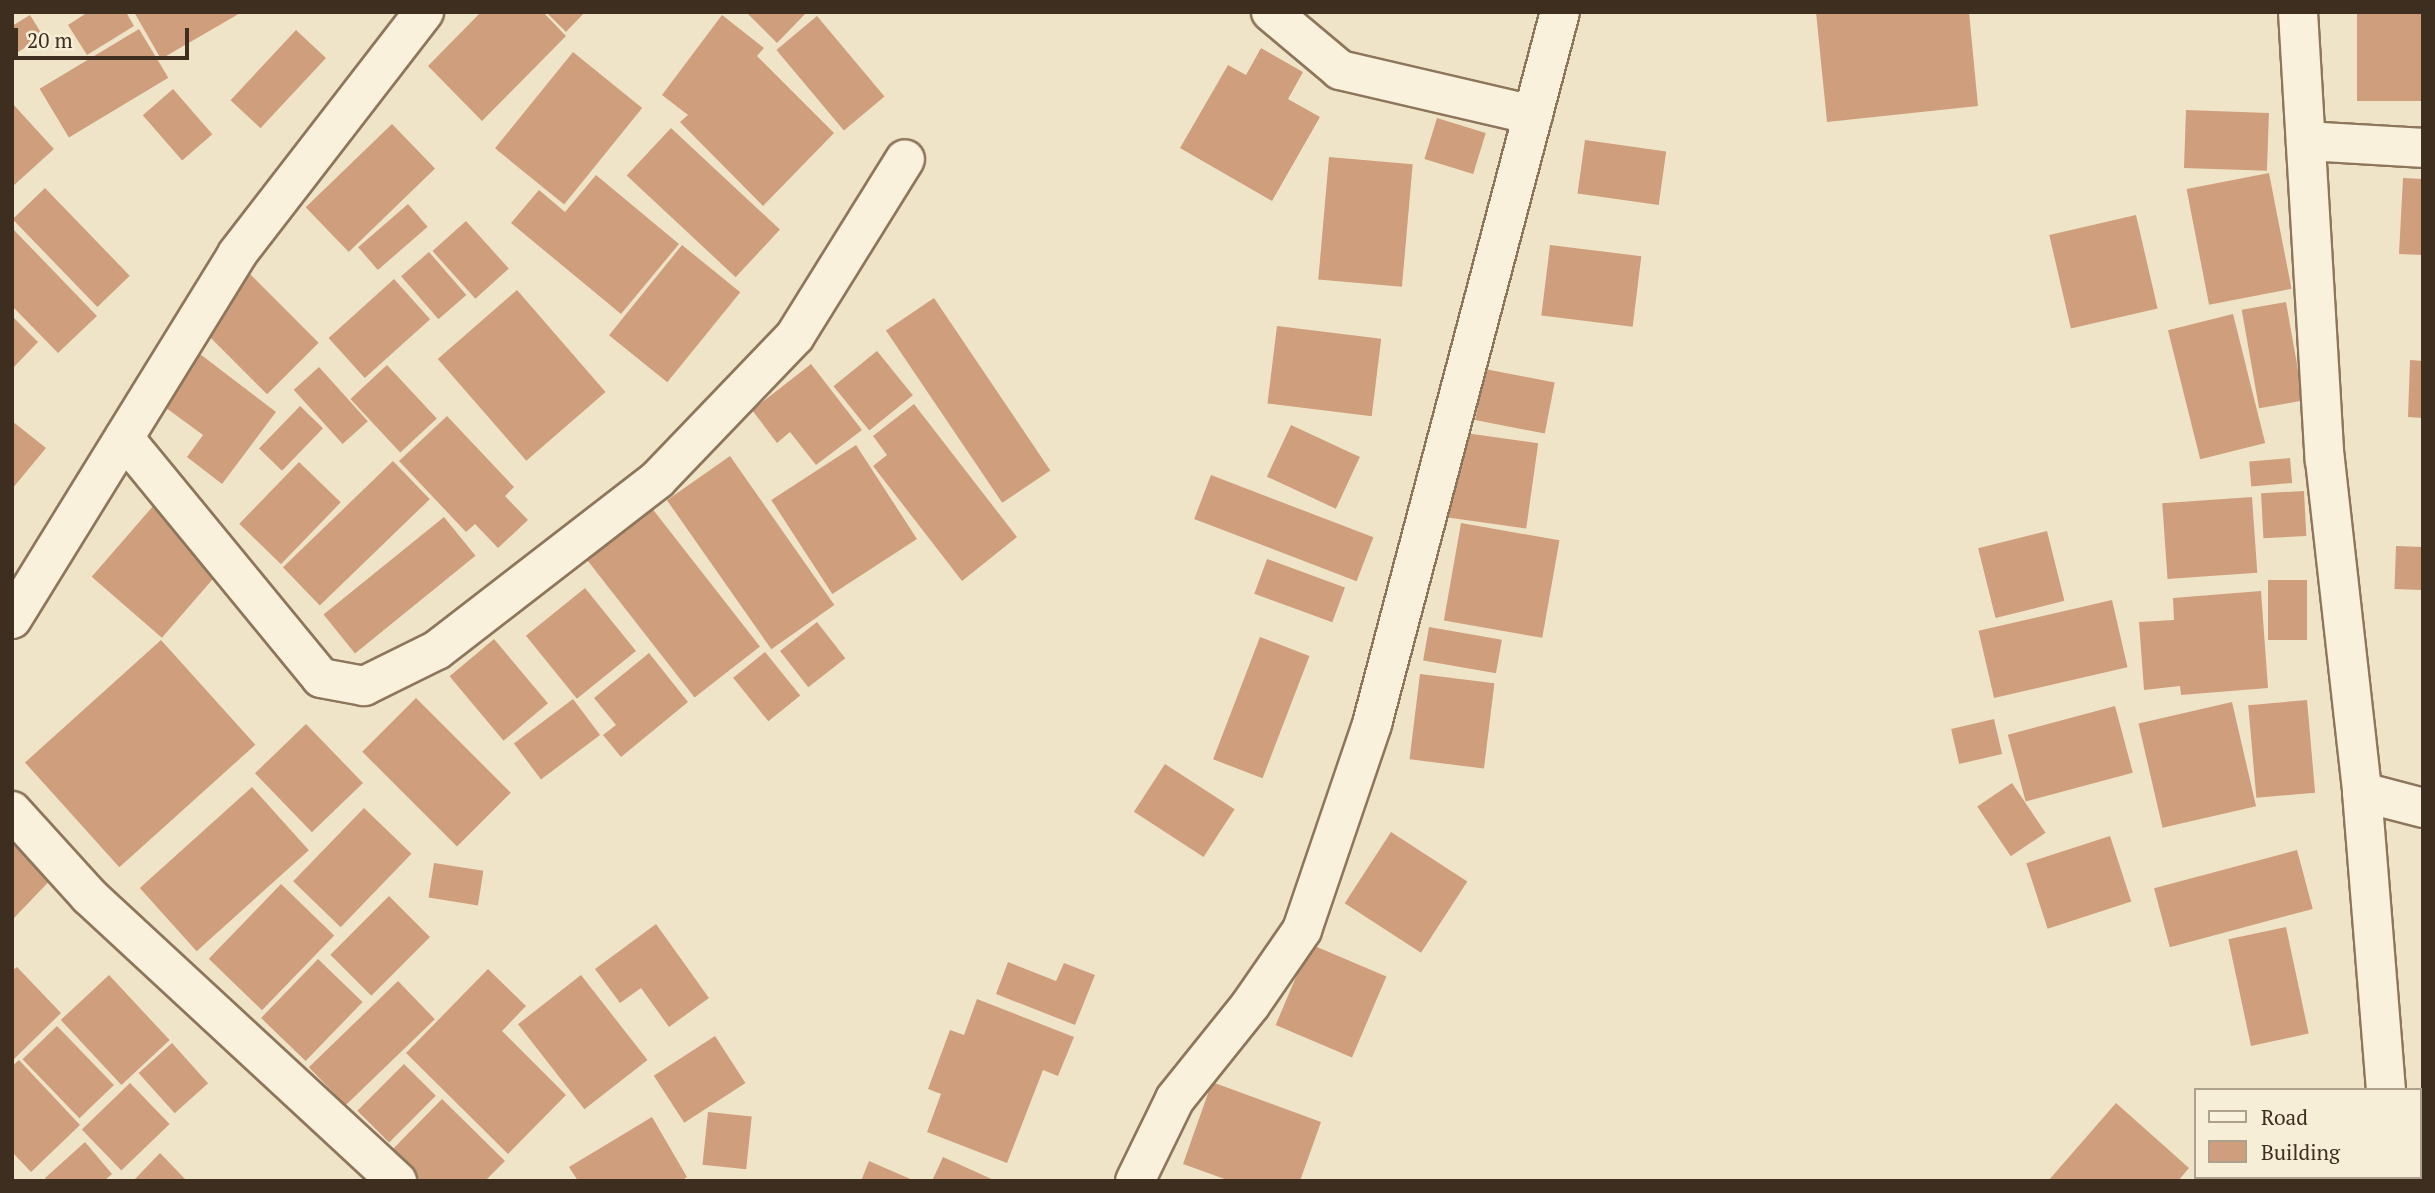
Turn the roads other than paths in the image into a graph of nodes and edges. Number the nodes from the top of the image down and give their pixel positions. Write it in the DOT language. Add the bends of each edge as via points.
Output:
graph roads {
  1 [pos="424,12"];
  2 [pos="1271,12"];
  3 [pos="1560,12"];
  4 [pos="2298,12"];
  5 [pos="1533,115"];
  6 [pos="2306,141"];
  7 [pos="2423,148"];
  8 [pos="905,159"];
  9 [pos="124,438"];
  10 [pos="12,619"];
  11 [pos="2362,792"];
  12 [pos="2423,808"];
  13 [pos="12,811"];
  14 [pos="2386,1088"];
  15 [pos="397,1181"];
  16 [pos="1135,1181"];
  1 -- 9 [label="street" via="237,254"];
  2 -- 5 [label="street" via="1340,70"];
  3 -- 5 [label="street"];
  4 -- 6 [label="street"];
  5 -- 16 [label="street" via="1372,724 1302,930 1175,1099"];
  6 -- 7 [label="street"];
  6 -- 11 [label="street" via="2325,460"];
  8 -- 9 [label="street" via="796,336 658,479 437,650 364,686 321,678"];
  9 -- 10 [label="street"];
  11 -- 12 [label="street"];
  11 -- 14 [label="street"];
  13 -- 15 [label="street" via="89,897"];
}
